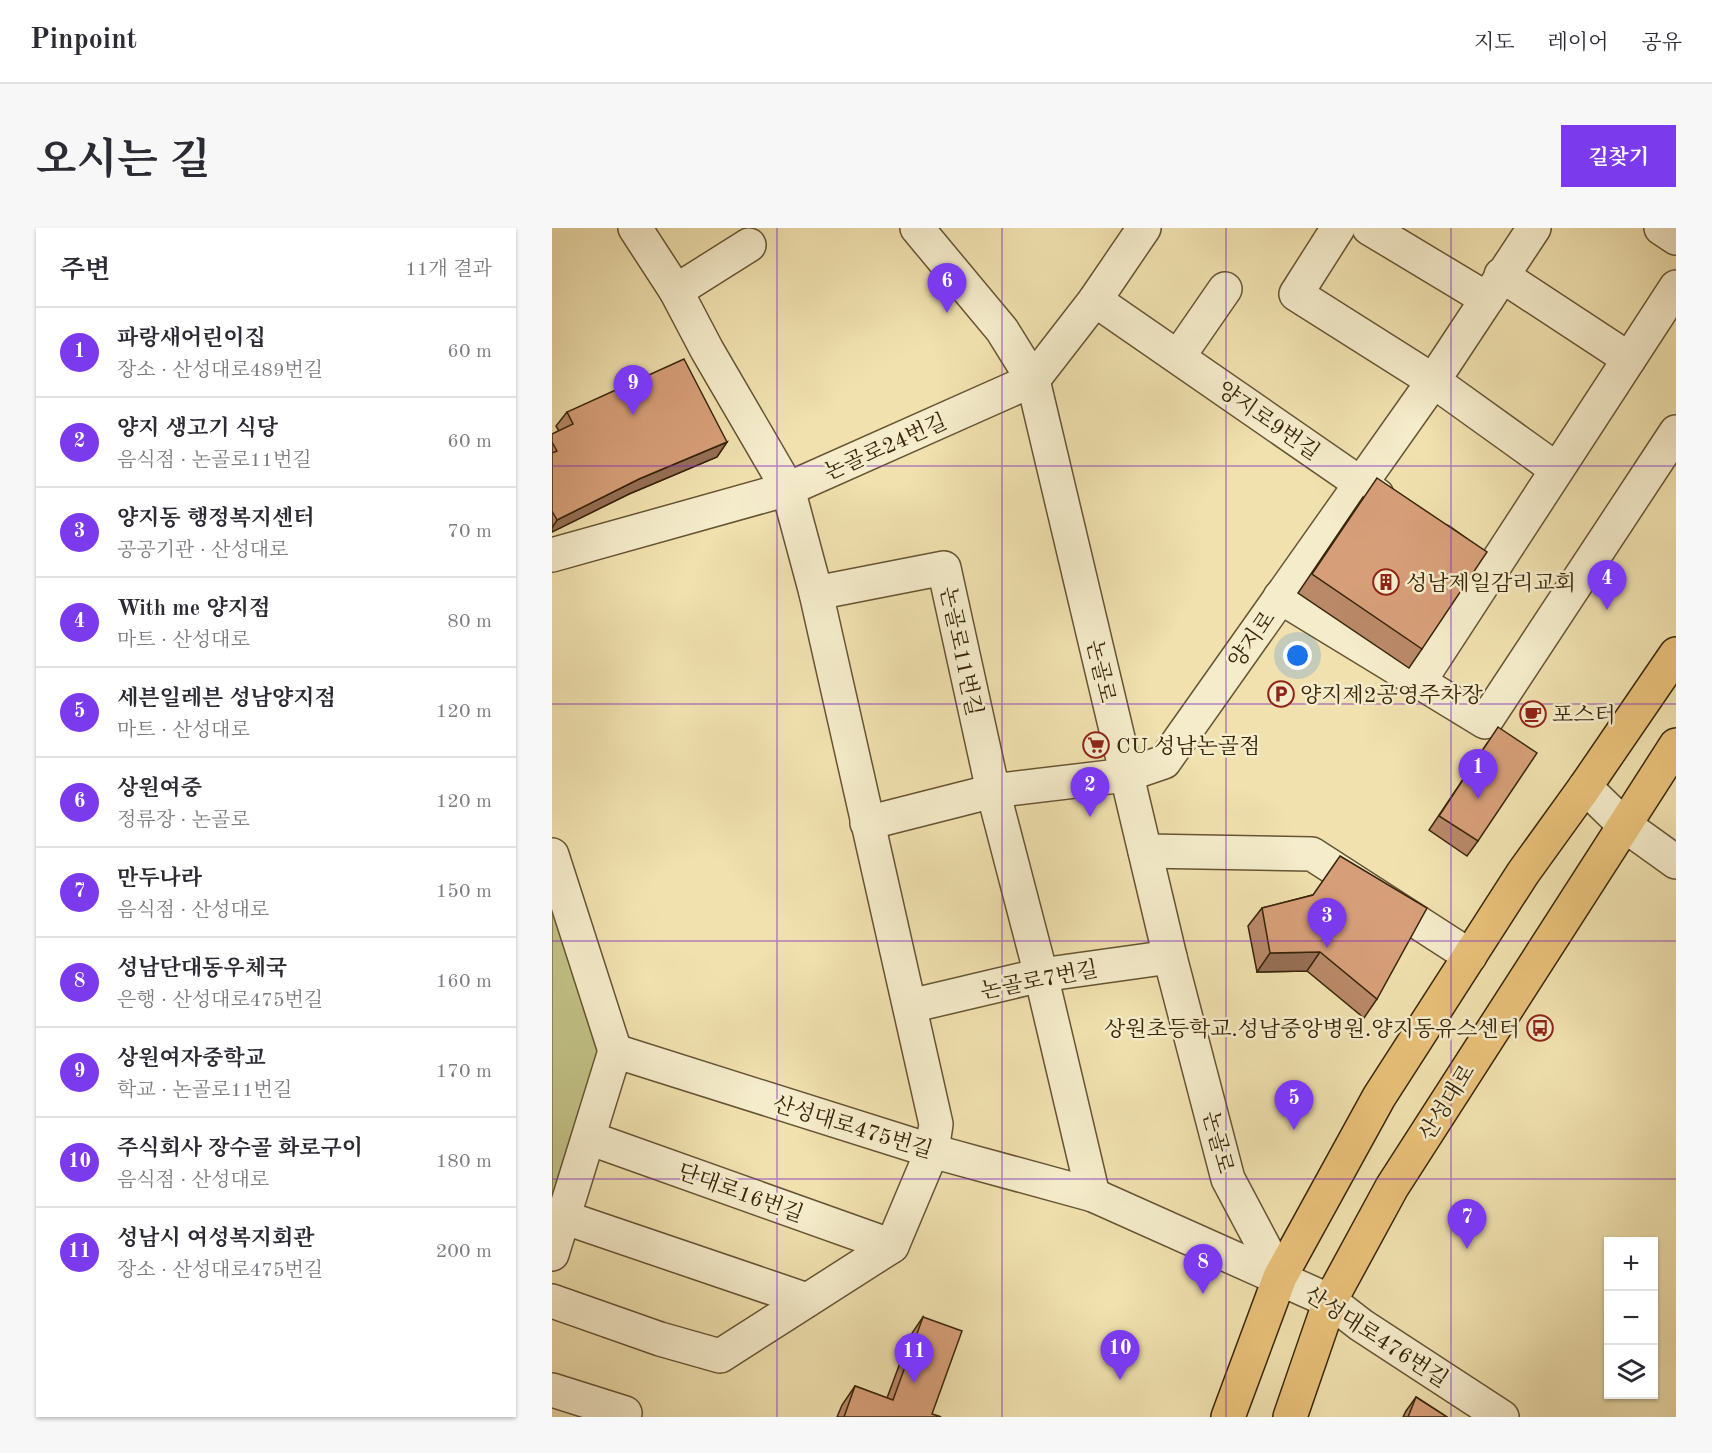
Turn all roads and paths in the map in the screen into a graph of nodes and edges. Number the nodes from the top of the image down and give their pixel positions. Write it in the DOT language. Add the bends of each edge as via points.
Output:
graph roads {
  1 [pos="635,228"];
  2 [pos="917,228"];
  3 [pos="1144,228"];
  4 [pos="1338,228"];
  5 [pos="1369,228"];
  6 [pos="1534,228"];
  7 [pos="1661,228"];
  8 [pos="1676,238"];
  9 [pos="749,245"];
  10 [pos="1494,287"];
  11 [pos="1676,287"];
  12 [pos="1225,289"];
  13 [pos="676,291"];
  14 [pos="1095,300"];
  15 [pos="1178,357"];
  16 [pos="1629,359"];
  17 [pos="1033,380"];
  18 [pos="1432,380"];
  19 [pos="1676,432"];
  20 [pos="1556,469"];
  21 [pos="1361,483"];
  22 [pos="788,489"];
  23 [pos="552,555"];
  24 [pos="1489,576"];
  25 [pos="816,594"];
  26 [pos="1280,597"];
  27 [pos="1676,654"];
  28 [pos="1419,682"];
  29 [pos="1672,757"];
  30 [pos="1126,775"];
  31 [pos="1585,787"];
  32 [pos="993,791"];
  33 [pos="867,823"];
  34 [pos="1623,824"];
  35 [pos="1145,851"];
  36 [pos="552,855"];
  37 [pos="1676,862"];
  38 [pos="1470,956"];
  39 [pos="1170,957"];
  40 [pos="1041,975"];
  41 [pos="910,1006"];
  42 [pos="615,1051"];
  43 [pos="589,1138"];
  44 [pos="932,1151"];
  45 [pos="1093,1195"];
  46 [pos="563,1217"];
  47 [pos="892,1246"];
  48 [pos="552,1254"];
  49 [pos="1280,1276"];
  50 [pos="807,1300"];
  51 [pos="552,1301"];
  52 [pos="1330,1301"];
  53 [pos="552,1390"];
  54 [pos="625,1413"];
  55 [pos="1228,1417"];
  56 [pos="1290,1417"];
  57 [pos="1502,1417"];
  1 -- 13 [label="street"];
  2 -- 17 [label="street, 논골로" via="1002,330"];
  3 -- 14 [label="street, 논골로24번길"];
  4 -- 18 [label="street" via="1296,294"];
  5 -- 10 [label="street"];
  6 -- 10 [label="street, 양지로"];
  7 -- 8 [label="street"];
  9 -- 13 [label="street"];
  10 -- 16 [label="street"];
  10 -- 18 [label="street, 양지로"];
  11 -- 16 [label="street"];
  12 -- 15 [label="street"];
  13 -- 22 [label="street"];
  14 -- 15 [label="street, 양지로9번길"];
  14 -- 17 [label="street, 논골로24번길"];
  15 -- 21 [label="street, 양지로9번길"];
  16 -- 20 [label="street"];
  17 -- 22 [label="street, 논골로24번길"];
  17 -- 30 [label="street, 논골로"];
  18 -- 20 [label="street"];
  18 -- 21 [label="street, 양지로"];
  19 -- 28 [label="street" via="1485,722"];
  20 -- 24 [label="street"];
  21 -- 24 [label="street"];
  21 -- 26 [label="street, 양지로"];
  22 -- 23 [label="street, 논골로24번길"];
  22 -- 25 [label="street"];
  24 -- 28 [label="street"];
  25 -- 32 [label="street, 논골로11번길" via="944,568"];
  25 -- 33 [label="street"];
  26 -- 28 [label="street"];
  26 -- 30 [label="street, 양지로" via="1164,762"];
  27 -- 31 [label="main road"];
  29 -- 34 [label="main road, 산성대로"];
  30 -- 32 [label="street"];
  30 -- 35 [label="street, 논골로"];
  31 -- 34 [label="street"];
  31 -- 38 [label="main road"];
  32 -- 33 [label="street"];
  32 -- 40 [label="street, 논골로11번길"];
  33 -- 41 [label="street"];
  34 -- 37 [label="street"];
  34 -- 52 [label="main road, 산성대로" via="1392,1187"];
  35 -- 38 [label="street" via="1312,854"];
  35 -- 39 [label="street, 논골로"];
  36 -- 42 [label="street"];
  38 -- 49 [label="main road" via="1379,1097"];
  39 -- 40 [label="street, 논골로7번길"];
  39 -- 49 [label="street, 논골로" via="1228,1179"];
  40 -- 41 [label="street, 논골로7번길"];
  40 -- 45 [label="street"];
  41 -- 44 [label="street" via="936,1124"];
  42 -- 43 [label="street"];
  42 -- 44 [label="street, 산성대로475번길"];
  43 -- 46 [label="street"];
  43 -- 47 [label="street, 단대로16번길"];
  44 -- 45 [label="street, 산성대로475번길"];
  44 -- 47 [label="street"];
  45 -- 49 [label="street, 산성대로475번길"];
  46 -- 48 [label="street"];
  46 -- 50 [label="street"];
  47 -- 50 [label="street"];
  49 -- 52 [label="street, 산성대로476번길"];
  49 -- 55 [label="main road"];
  50 -- 51 [label="street" via="720,1356"];
  52 -- 56 [label="main road, 산성대로"];
  52 -- 57 [label="street, 산성대로476번길"];
  53 -- 54 [label="street"];
}
